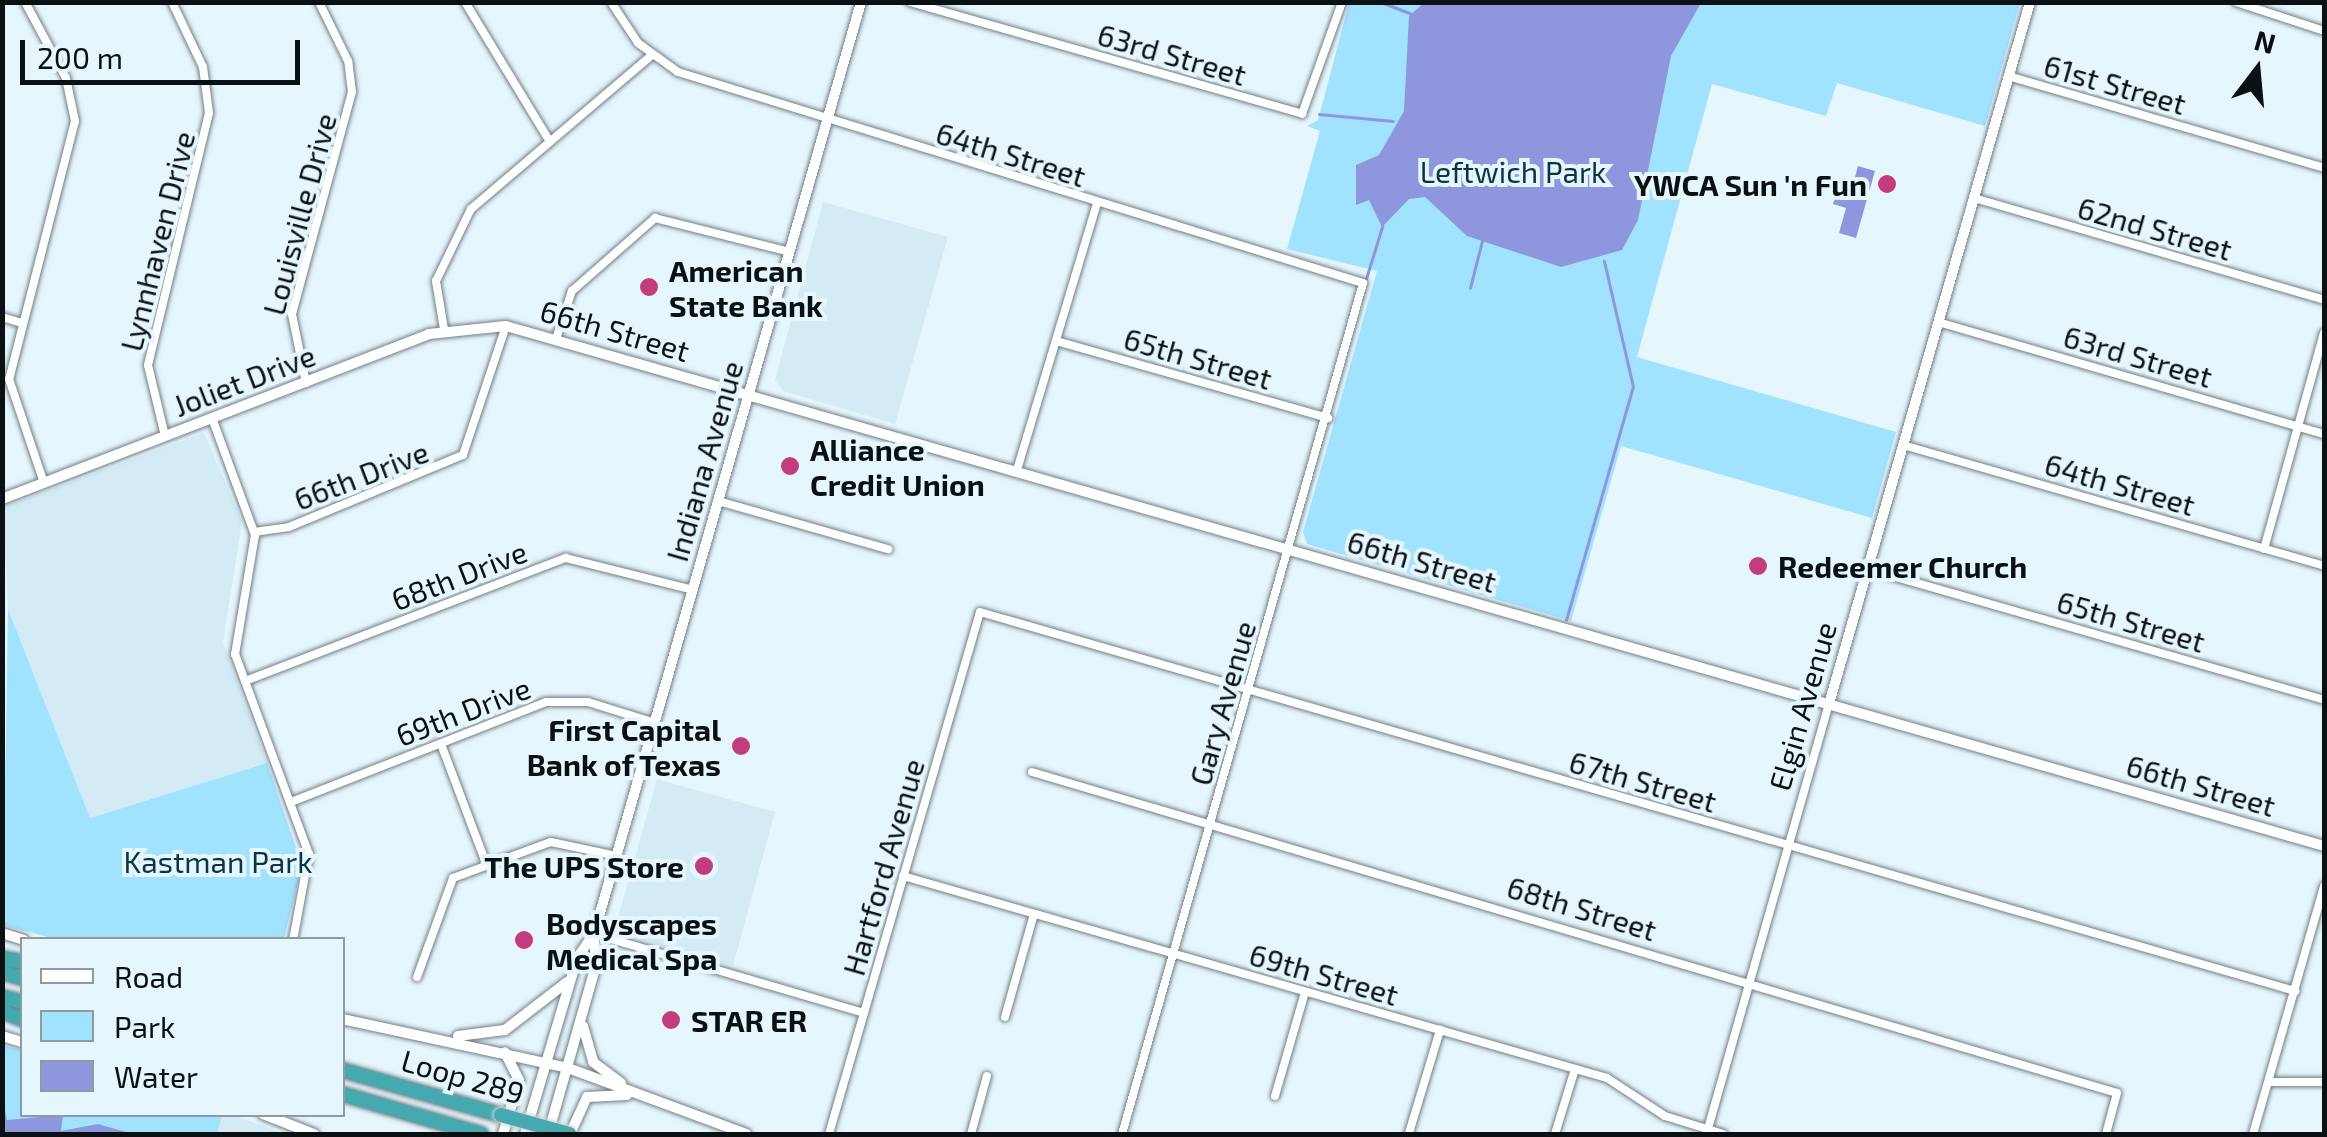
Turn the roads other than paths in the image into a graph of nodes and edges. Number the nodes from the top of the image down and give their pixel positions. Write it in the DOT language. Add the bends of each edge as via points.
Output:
graph roads {
  1 [pos="172,2"];
  2 [pos="318,2"];
  3 [pos="465,2"];
  4 [pos="612,2"];
  5 [pos="861,2"];
  6 [pos="910,2"];
  7 [pos="1342,2"];
  8 [pos="2030,2"];
  9 [pos="2236,2"];
  10 [pos="28,3"];
  11 [pos="2324,31"];
  12 [pos="652,55"];
  13 [pos="2008,76"];
  14 [pos="828,118"];
  15 [pos="547,136"];
  16 [pos="2324,168"];
  17 [pos="1974,198"];
  18 [pos="1097,204"];
  19 [pos="653,208"];
  20 [pos="655,218"];
  21 [pos="790,252"];
  22 [pos="1363,283"];
  23 [pos="2324,300"];
  24 [pos="2,317"];
  25 [pos="1938,322"];
  26 [pos="22,323"];
  27 [pos="506,326"];
  28 [pos="444,330"];
  29 [pos="2324,334"];
  30 [pos="556,339"];
  31 [pos="1056,341"];
  32 [pos="306,383"];
  33 [pos="749,394"];
  34 [pos="212,418"];
  35 [pos="1328,418"];
  36 [pos="2298,426"];
  37 [pos="2324,434"];
  38 [pos="166,436"];
  39 [pos="1903,446"];
  40 [pos="1017,470"];
  41 [pos="44,483"];
  42 [pos="2,499"];
  43 [pos="718,501"];
  44 [pos="254,532"];
  45 [pos="1290,548"];
  46 [pos="888,549"];
  47 [pos="2264,549"];
  48 [pos="2324,566"];
  49 [pos="1868,569"];
  50 [pos="693,590"];
  51 [pos="980,612"];
  52 [pos="245,681"];
  53 [pos="1249,691"];
  54 [pos="2324,700"];
  55 [pos="1829,704"];
  56 [pos="655,723"];
  57 [pos="440,744"];
  58 [pos="1032,772"];
  59 [pos="291,802"];
  60 [pos="1210,824"];
  61 [pos="2324,846"];
  62 [pos="1788,847"];
  63 [pos="617,856"];
  64 [pos="486,863"];
  65 [pos="903,876"];
  66 [pos="2324,886"];
  67 [pos="1034,914"];
  68 [pos="594,934"];
  69 [pos="295,937"];
  70 [pos="1173,953"];
  71 [pos="417,977"];
  72 [pos="572,978"];
  73 [pos="1748,988"];
  74 [pos="2294,991"];
  75 [pos="1306,992"];
  76 [pos="864,1013"];
  77 [pos="1004,1017"];
  78 [pos="345,1019"];
  79 [pos="582,1019"];
  80 [pos="1440,1030"];
  81 [pos="430,1032"];
  82 [pos="504,1051"];
  83 [pos="547,1062"];
  84 [pos="568,1068"];
  85 [pos="1575,1068"];
  86 [pos="345,1071"];
  87 [pos="987,1076"];
  88 [pos="2269,1082"];
  89 [pos="2324,1082"];
  90 [pos="345,1095"];
  91 [pos="1275,1096"];
  92 [pos="643,1097"];
  93 [pos="271,1117"];
  94 [pos="1706,1132"];
  95 [pos="314,1134"];
  96 [pos="481,1134"];
  97 [pos="503,1134"];
  98 [pos="525,1134"];
  99 [pos="548,1134"];
  100 [pos="569,1134"];
  101 [pos="746,1134"];
  102 [pos="829,1134"];
  103 [pos="971,1134"];
  104 [pos="1122,1134"];
  105 [pos="1409,1134"];
  106 [pos="1556,1134"];
  107 [pos="1723,1134"];
  108 [pos="2106,1134"];
  109 [pos="2254,1134"];
  1 -- 38 [label="street, Lynnhaven Drive" via="203,67 210,113 148,365"];
  2 -- 32 [label="street, Louisville Drive" via="348,61 352,92 292,314"];
  3 -- 15 [label="street"];
  4 -- 12 [label="street"];
  5 -- 14 [label="street, Indiana Avenue"];
  6 -- 7 [label="street, 63rd Street" via="1306,113"];
  8 -- 13 [label="street, Elgin Avenue"];
  9 -- 11 [label="street"];
  10 -- 26 [label="street" via="66,78 75,121"];
  12 -- 14 [label="street, 64th Street"];
  12 -- 15 [label="street"];
  13 -- 16 [label="street, 61st Street"];
  13 -- 17 [label="street, Elgin Avenue"];
  14 -- 18 [label="street, 64th Street"];
  14 -- 21 [label="street, Indiana Avenue"];
  15 -- 28 [label="street" via="485,193 451,243 434,290"];
  17 -- 23 [label="street, 62nd Street"];
  17 -- 25 [label="street, Elgin Avenue"];
  18 -- 22 [label="street, 64th Street"];
  18 -- 31 [label="street"];
  19 -- 20 [label="street"];
  20 -- 21 [label="street"];
  20 -- 30 [label="street" via="572,291"];
  21 -- 33 [label="street, Indiana Avenue"];
  22 -- 35 [label="street, Gary Avenue"];
  24 -- 26 [label="street"];
  25 -- 36 [label="street, 63rd Street"];
  25 -- 39 [label="street, Elgin Avenue"];
  26 -- 41 [label="street" via="10,392"];
  27 -- 28 [label="street, Joliet Drive"];
  27 -- 30 [label="street, 66th Street"];
  27 -- 44 [label="street, 66th Drive" via="463,456 289,527"];
  28 -- 32 [label="street, Joliet Drive"];
  29 -- 36 [label="street"];
  30 -- 33 [label="street, 66th Street"];
  31 -- 35 [label="street, 65th Street"];
  31 -- 40 [label="street"];
  32 -- 34 [label="street, Joliet Drive"];
  33 -- 40 [label="street, 66th Street"];
  33 -- 43 [label="street, Indiana Avenue"];
  34 -- 38 [label="street, Joliet Drive"];
  34 -- 44 [label="street"];
  35 -- 45 [label="street, Gary Avenue"];
  36 -- 37 [label="street, 63rd Street"];
  36 -- 47 [label="street"];
  38 -- 41 [label="street, Joliet Drive"];
  39 -- 47 [label="street, 64th Street"];
  39 -- 49 [label="street, Elgin Avenue"];
  40 -- 45 [label="street, 66th Street"];
  41 -- 42 [label="street, Joliet Drive"];
  43 -- 46 [label="street"];
  43 -- 50 [label="street, Indiana Avenue"];
  44 -- 52 [label="street" via="231,639"];
  45 -- 53 [label="street, Gary Avenue"];
  45 -- 55 [label="street, 66th Street"];
  47 -- 48 [label="street, 64th Street"];
  49 -- 54 [label="street, 65th Street"];
  49 -- 55 [label="street, Elgin Avenue"];
  50 -- 52 [label="street, 68th Drive" via="566,558"];
  50 -- 56 [label="street, Indiana Avenue"];
  51 -- 53 [label="street, 67th Street"];
  51 -- 65 [label="street, Hartford Avenue"];
  52 -- 59 [label="street"];
  53 -- 60 [label="street, Gary Avenue"];
  53 -- 62 [label="street, 67th Street"];
  55 -- 61 [label="street, 66th Street"];
  55 -- 62 [label="street, Elgin Avenue"];
  56 -- 57 [label="street, 69th Drive" via="560,700"];
  56 -- 63 [label="street, Indiana Avenue"];
  57 -- 59 [label="street, 69th Drive"];
  57 -- 64 [label="street"];
  58 -- 60 [label="street, 68th Street"];
  59 -- 69 [label="street" via="311,864"];
  60 -- 70 [label="street, Gary Avenue"];
  60 -- 73 [label="street, 68th Street" via="1638,946"];
  62 -- 73 [label="street, Elgin Avenue"];
  62 -- 74 [label="street, 67th Street"];
  63 -- 64 [label="street" via="550,842"];
  63 -- 68 [label="street, Indiana Avenue"];
  64 -- 71 [label="street" via="443,891"];
  65 -- 67 [label="street, 69th Street"];
  65 -- 76 [label="street, Hartford Avenue"];
  66 -- 74 [label="street"];
  67 -- 70 [label="street, 69th Street"];
  67 -- 77 [label="street"];
  68 -- 72 [label="street, Indiana Avenue"];
  68 -- 76 [label="street"];
  68 -- 79 [label="street, Indiana Avenue"];
  70 -- 75 [label="street, 69th Street"];
  70 -- 104 [label="street, Gary Avenue"];
  72 -- 81 [label="street" via="506,1030"];
  72 -- 83 [label="street, Indiana Avenue"];
  73 -- 94 [label="street, Elgin Avenue"];
  73 -- 108 [label="street, 68th Street" via="2117,1093"];
  74 -- 88 [label="street"];
  75 -- 80 [label="street, 69th Street"];
  75 -- 91 [label="street"];
  76 -- 102 [label="street, Hartford Avenue"];
  78 -- 81 [label="street"];
  79 -- 84 [label="street, Indiana Avenue"];
  79 -- 92 [label="street" via="593,1062"];
  80 -- 85 [label="street, 69th Street"];
  80 -- 105 [label="street"];
  81 -- 82 [label="street"];
  82 -- 83 [label="street"];
  82 -- 97 [label="street" via="519,1080"];
  83 -- 84 [label="street"];
  83 -- 98 [label="street, Indiana Avenue"];
  84 -- 92 [label="street"];
  84 -- 99 [label="street, Indiana Avenue"];
  85 -- 94 [label="street, 69th Street"];
  85 -- 106 [label="street"];
  86 -- 100 [label="highway, Loop 289, bridge"];
  87 -- 103 [label="street"];
  88 -- 89 [label="street"];
  88 -- 109 [label="street"];
  90 -- 96 [label="highway, Loop 289"];
  92 -- 100 [label="street" via="587,1097"];
  92 -- 101 [label="street"];
  93 -- 95 [label="street"];
  94 -- 107 [label="street, 69th Street"];
}
